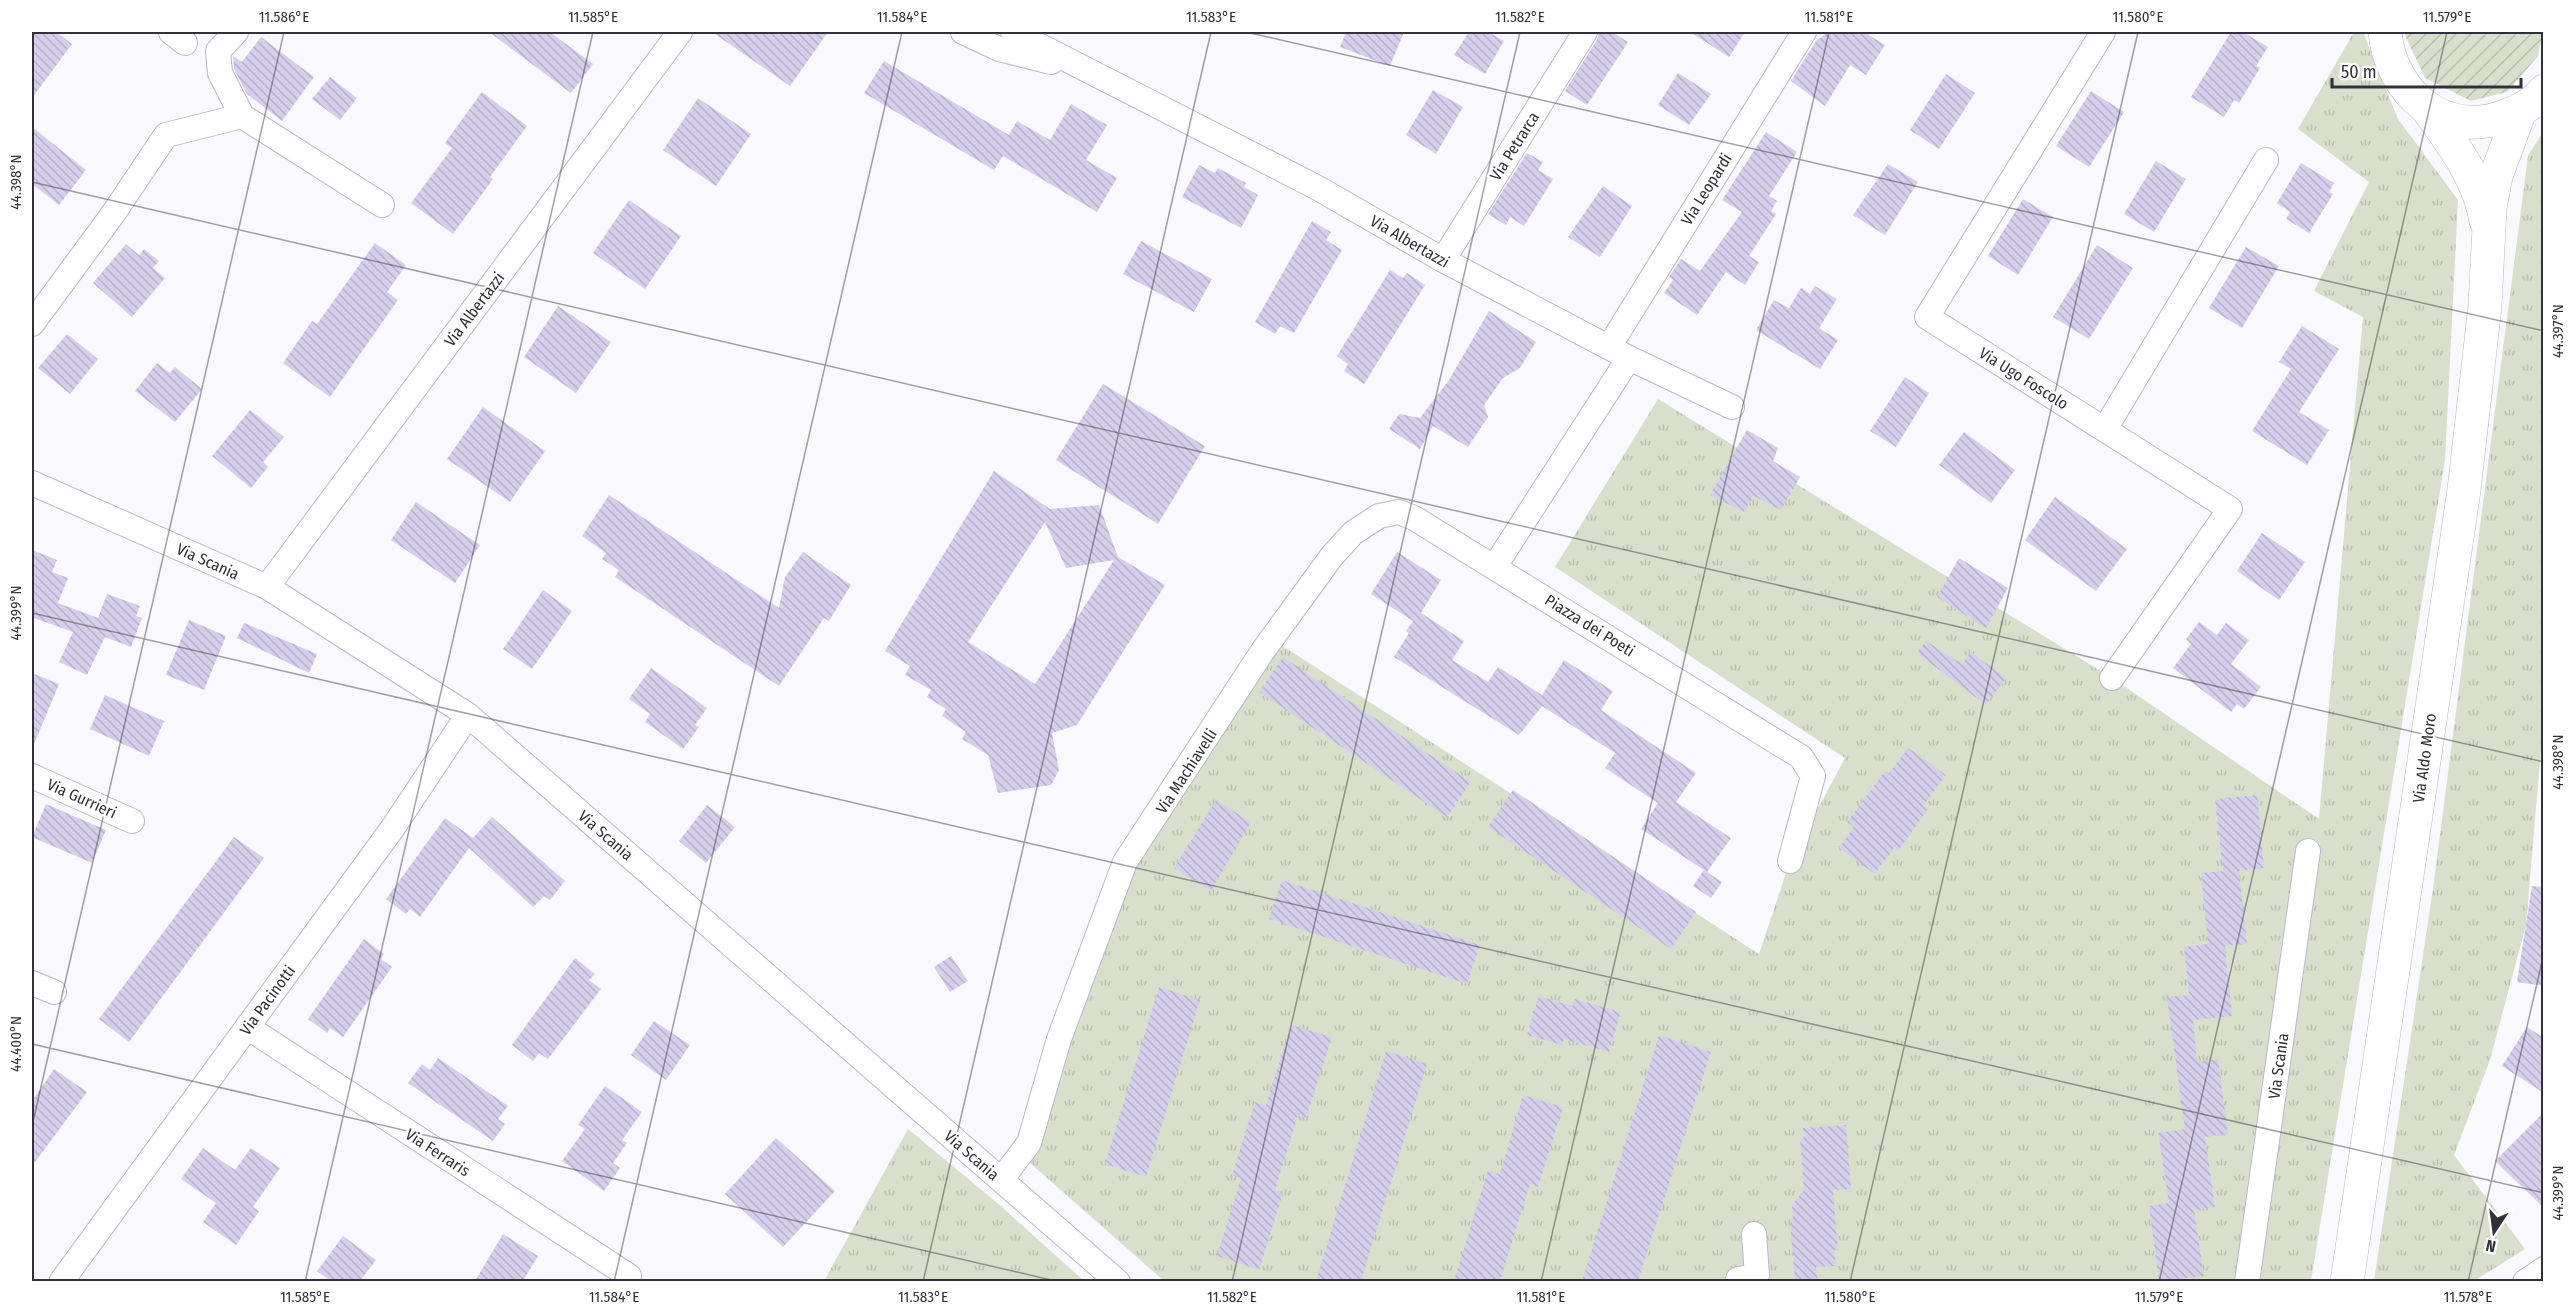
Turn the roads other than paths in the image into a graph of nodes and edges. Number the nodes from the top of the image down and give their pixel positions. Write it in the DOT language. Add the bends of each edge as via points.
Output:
graph roads {
  1 [pos="236,32"];
  2 [pos="680,32"];
  3 [pos="963,32"];
  4 [pos="1013,32"];
  5 [pos="1585,32"];
  6 [pos="1804,32"];
  7 [pos="2103,32"];
  8 [pos="2385,32"];
  9 [pos="1090,71"];
  10 [pos="2532,101"];
  11 [pos="2426,107"];
  12 [pos="242,116"];
  13 [pos="2266,160"];
  14 [pos="382,205"];
  15 [pos="2487,234"];
  16 [pos="1443,260"];
  17 [pos="32,324"];
  18 [pos="1619,353"];
  19 [pos="1732,406"];
  20 [pos="2104,429"];
  21 [pos="32,483"];
  22 [pos="1495,566"];
  23 [pos="267,587"];
  24 [pos="2112,678"];
  25 [pos="468,715"];
  26 [pos="32,776"];
  27 [pos="132,821"];
  28 [pos="2308,851"];
  29 [pos="1790,861"];
  30 [pos="32,983"];
  31 [pos="54,992"];
  32 [pos="247,1027"];
  33 [pos="1001,1180"];
  34 [pos="1754,1234"];
  35 [pos="2544,1269"];
  36 [pos="628,1279"];
  37 [pos="61,1281"];
  38 [pos="1118,1281"];
  39 [pos="1738,1281"];
  40 [pos="2247,1281"];
  41 [pos="2348,1281"];
  42 [pos="2525,1281"];
  1 -- 12 [label="street" via="218,51 220,73"];
  2 -- 23 [label="street, Via Albertazzi"];
  3 -- 9 [label="street, Via Albertazzi" via="999,49"];
  4 -- 9 [label="street, Via Albertazzi"];
  5 -- 16 [label="street, Via Petrarca"];
  6 -- 18 [label="street, Via Leopardi"];
  7 -- 20 [label="street, Via Ugo Foscolo" via="1927,316"];
  8 -- 11 [label="main road" via="2396,75"];
  9 -- 16 [label="street, Via Albertazzi" via="1316,187"];
  10 -- 11 [label="main road" via="2497,120 2472,122 2448,118"];
  10 -- 15 [label="main road, Via Aldo Moro" via="2496,176"];
  11 -- 15 [label="main road, Via Aldo Moro" via="2468,170 2480,195"];
  12 -- 14 [label="street"];
  12 -- 17 [label="street" via="166,135"];
  13 -- 20 [label="street"];
  15 -- 41 [label="main road, Via Aldo Moro" via="2485,306 2464,490"];
  16 -- 18 [label="street, Via Albertazzi"];
  18 -- 19 [label="street, Via Albertazzi"];
  18 -- 22 [label="street"];
  20 -- 24 [label="street, Via Ugo Foscolo" via="2230,509"];
  21 -- 23 [label="street, Via Scania"];
  22 -- 29 [label="street, Piazza dei Poeti" via="1801,758 1813,776"];
  22 -- 33 [label="street, Via Machiavelli" via="1399,512 1379,516 1353,533 1332,556 1262,652 1125,862 1059,1039 1029,1143"];
  23 -- 25 [label="street, Via Scania"];
  25 -- 32 [label="street, Via Pacinotti" via="392,829"];
  25 -- 33 [label="street, Via Scania"];
  26 -- 27 [label="street, Via Gurrieri"];
  28 -- 40 [label="street, Via Scania"];
  30 -- 31 [label="street"];
  32 -- 36 [label="street, Via Ferraris"];
  32 -- 37 [label="street, Via Pacinotti"];
  33 -- 38 [label="street, Via Scania"];
  34 -- 39 [label="street" via="1757,1276"];
  35 -- 42 [label="street"];
}
